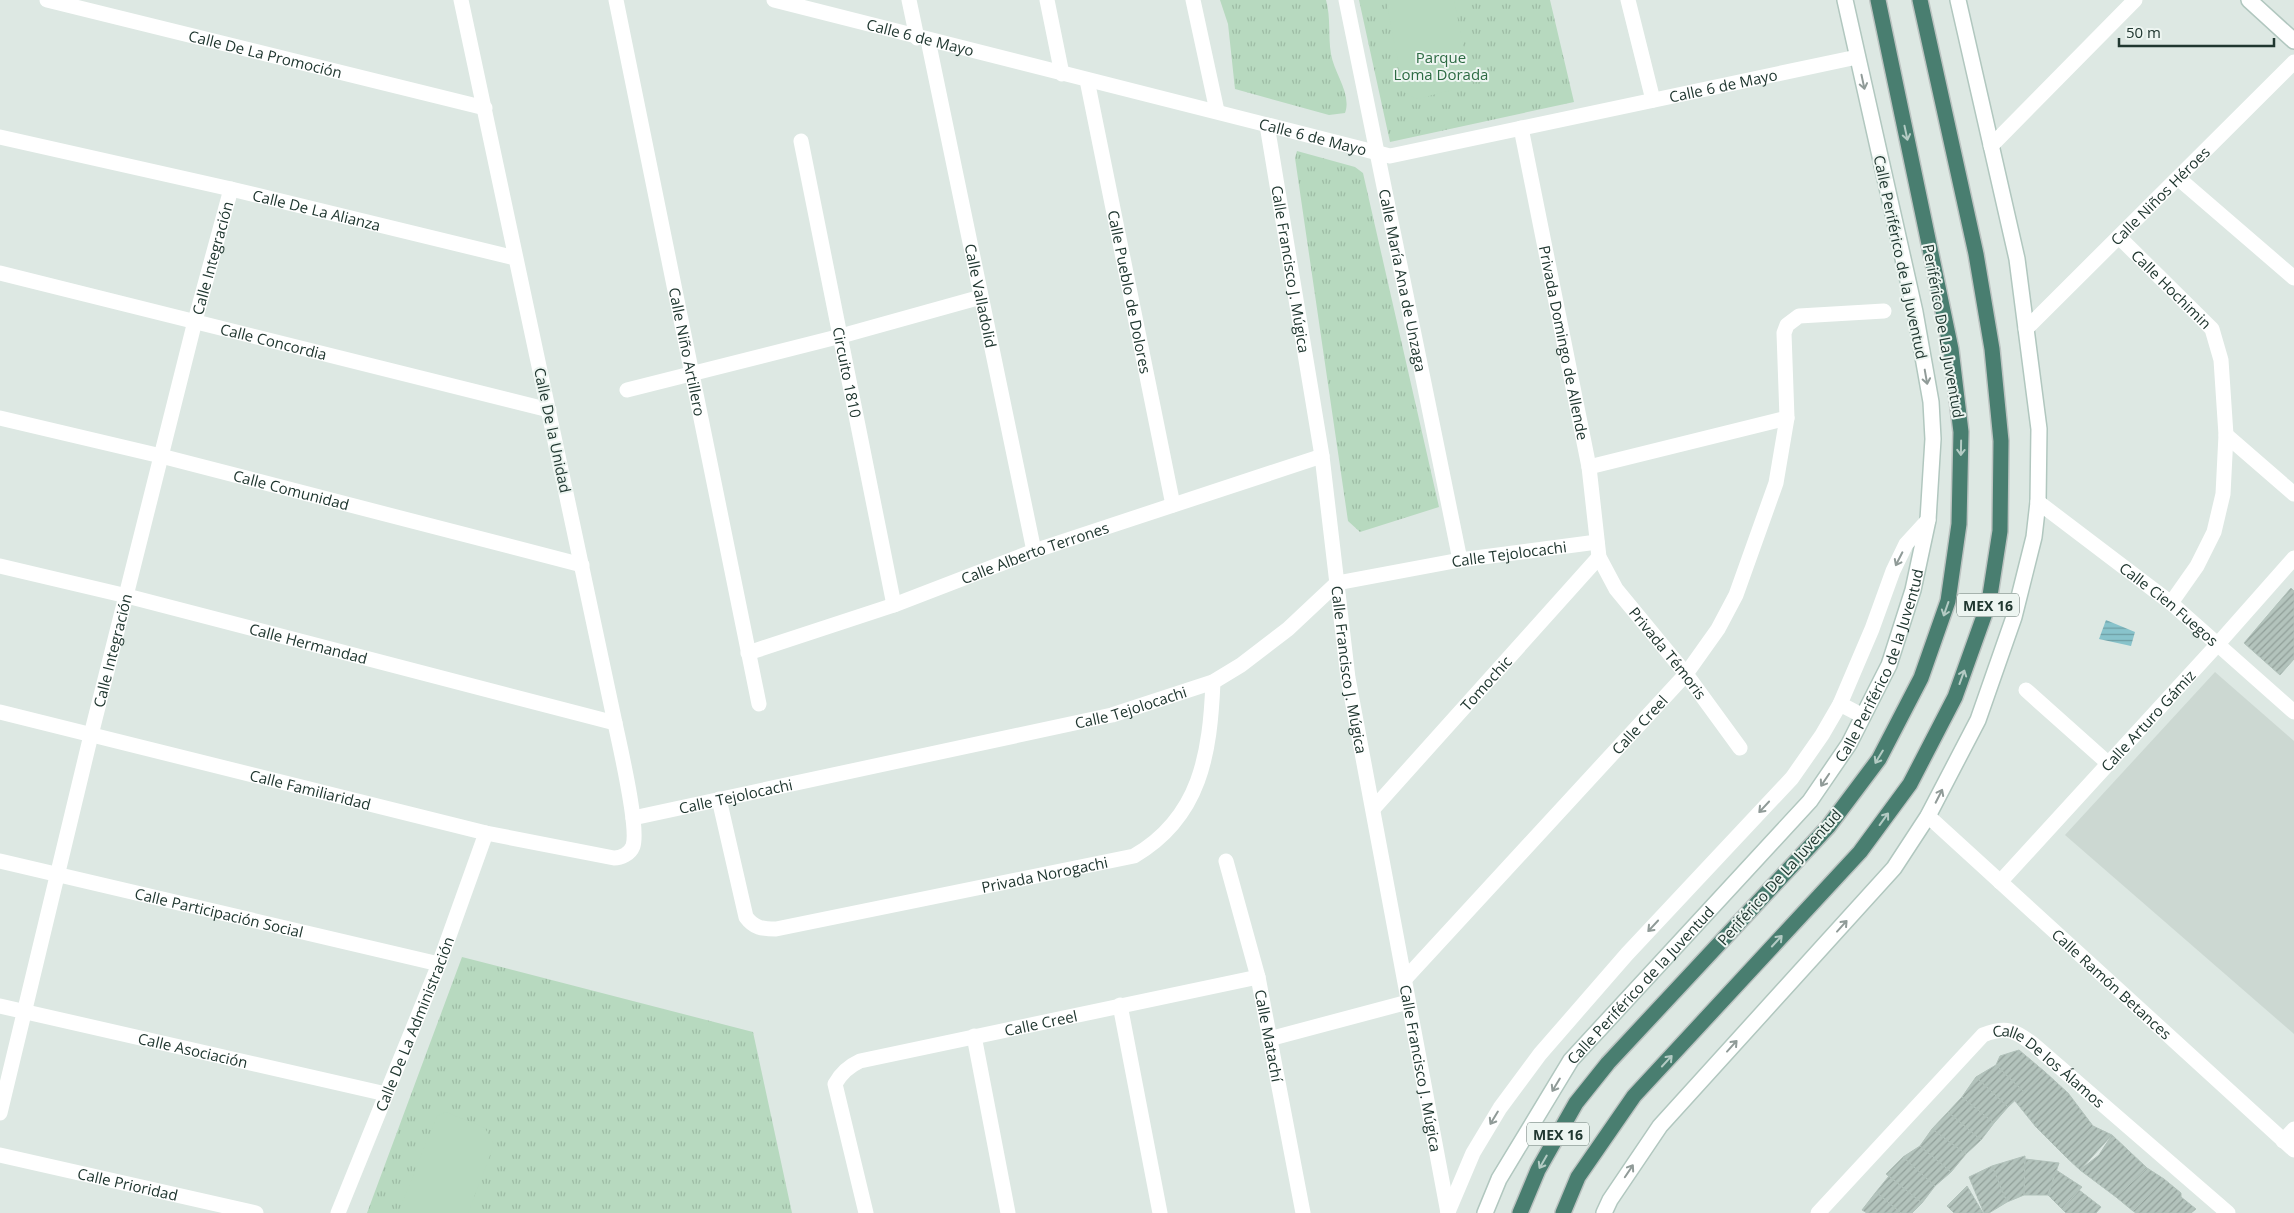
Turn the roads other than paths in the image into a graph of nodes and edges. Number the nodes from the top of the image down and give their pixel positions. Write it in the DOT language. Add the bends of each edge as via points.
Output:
graph roads {
  1 [pos="47,0"];
  2 [pos="461,0"];
  3 [pos="616,0"];
  4 [pos="774,0"];
  5 [pos="909,0"];
  6 [pos="1046,0"];
  7 [pos="1193,0"];
  8 [pos="1346,0"];
  9 [pos="1628,0"];
  10 [pos="1845,0"];
  11 [pos="1878,0"];
  12 [pos="1920,0"];
  13 [pos="1958,0"];
  14 [pos="2135,0"];
  15 [pos="2254,2"];
  16 [pos="922,39"];
  17 [pos="2294,41"];
  18 [pos="1857,57"];
  19 [pos="2294,62"];
  20 [pos="1062,74"];
  21 [pos="1088,80"];
  22 [pos="1653,100"];
  23 [pos="485,108"];
  24 [pos="1217,110"];
  25 [pos="1267,125"];
  26 [pos="1521,128"];
  27 [pos="0,137"];
  28 [pos="800,141"];
  29 [pos="1991,146"];
  30 [pos="1378,153"];
  31 [pos="2178,178"];
  32 [pos="231,189"];
  33 [pos="2119,237"];
  34 [pos="515,258"];
  35 [pos="0,273"];
  36 [pos="2294,278"];
  37 [pos="981,297"];
  38 [pos="1884,311"];
  39 [pos="196,321"];
  40 [pos="2026,329"];
  41 [pos="841,336"];
  42 [pos="691,372"];
  43 [pos="627,390"];
  44 [pos="549,410"];
  45 [pos="0,418"];
  46 [pos="1787,418"];
  47 [pos="2226,435"];
  48 [pos="161,456"];
  49 [pos="1322,456"];
  50 [pos="1589,467"];
  51 [pos="2294,494"];
  52 [pos="2038,502"];
  53 [pos="1173,505"];
  54 [pos="1928,520"];
  55 [pos="1597,542"];
  56 [pos="1034,551"];
  57 [pos="1599,558"];
  58 [pos="2294,558"];
  59 [pos="1460,560"];
  60 [pos="582,565"];
  61 [pos="0,566"];
  62 [pos="1337,583"];
  63 [pos="127,596"];
  64 [pos="2172,603"];
  65 [pos="894,605"];
  66 [pos="2217,645"];
  67 [pos="748,653"];
  68 [pos="1686,674"];
  69 [pos="1213,682"];
  70 [pos="2026,690"];
  71 [pos="759,704"];
  72 [pos="1840,704"];
  73 [pos="0,712"];
  74 [pos="2294,712"];
  75 [pos="1863,716"];
  76 [pos="615,723"];
  77 [pos="91,735"];
  78 [pos="1740,748"];
  79 [pos="2109,764"];
  80 [pos="719,799"];
  81 [pos="1373,809"];
  82 [pos="1928,816"];
  83 [pos="633,818"];
  84 [pos="486,833"];
  85 [pos="623,856"];
  86 [pos="0,861"];
  87 [pos="1226,861"];
  88 [pos="58,874"];
  89 [pos="2000,882"];
  90 [pos="439,964"];
  91 [pos="1258,977"];
  92 [pos="1405,979"];
  93 [pos="1408,1002"];
  94 [pos="0,1006"];
  95 [pos="1120,1006"];
  96 [pos="24,1012"];
  97 [pos="974,1036"];
  98 [pos="1269,1039"];
  99 [pos="386,1094"];
  100 [pos="0,1113"];
  101 [pos="2294,1130"];
  102 [pos="2289,1146"];
  103 [pos="0,1155"];
  104 [pos="1448,1212"];
  105 [pos="256,1213"];
  106 [pos="338,1213"];
  107 [pos="866,1213"];
  108 [pos="1008,1213"];
  109 [pos="1160,1213"];
  110 [pos="1303,1213"];
  111 [pos="1485,1213"];
  112 [pos="1520,1213"];
  113 [pos="1563,1213"];
  114 [pos="1604,1213"];
  115 [pos="1818,1213"];
  116 [pos="2228,1213"];
  1 -- 23 [label="street, Calle De La Promoción"];
  2 -- 23 [label="street, Calle De la Unidad"];
  3 -- 42 [label="street, Calle Niño Artillero"];
  4 -- 16 [label="street, Calle 6 de Mayo"];
  5 -- 16 [label="street, Calle Valladolid"];
  6 -- 20 [label="street"];
  7 -- 24 [label="street"];
  8 -- 30 [label="street, Calle María Ana de Unzaga"];
  9 -- 22 [label="street"];
  10 -- 18 [label="street, Calle Periférico de la Juventud"];
  11 -- 112 [label="highway, Periférico De La Juventud / MEX 16, one-way" via="1950,349 1961,432 1960,524 1948,601 1921,678 1879,759 1828,827 1608,1063 1576,1103 1538,1170"];
  113 -- 12 [label="highway, MEX 16, one-way" via="1578,1177 1634,1096 1860,852 1910,784 1955,697 1989,602 2000,522 2001,441 1992,349 1976,254"];
  13 -- 29 [label="street"];
  14 -- 29 [label="street"];
  15 -- 17 [label="street"];
  16 -- 20 [label="street, Calle 6 de Mayo"];
  16 -- 37 [label="street, Calle Valladolid"];
  18 -- 22 [label="street, Calle 6 de Mayo"];
  18 -- 54 [label="street, Calle Periférico de la Juventud, one-way" via="1915,312 1930,402 1933,439"];
  19 -- 31 [label="street, Calle Niños Héroes"];
  20 -- 21 [label="street, Calle 6 de Mayo"];
  21 -- 24 [label="street, Calle 6 de Mayo"];
  21 -- 53 [label="street, Calle Pueblo de Dolores"];
  22 -- 26 [label="street, Calle 6 de Mayo"];
  23 -- 34 [label="street, Calle De la Unidad"];
  24 -- 25 [label="street, Calle 6 de Mayo"];
  25 -- 30 [label="street, Calle 6 de Mayo"];
  25 -- 49 [label="street, Calle Francisco J. Múgica"];
  26 -- 30 [label="street, Calle 6 de Mayo" via="1390,156"];
  26 -- 50 [label="street, Privada Domingo de Allende"];
  27 -- 32 [label="street, Calle De La Alianza"];
  28 -- 41 [label="street, Circuito 1810"];
  29 -- 40 [label="street" via="2017,259"];
  30 -- 59 [label="street, Calle María Ana de Unzaga"];
  31 -- 33 [label="street, Calle Niños Héroes"];
  31 -- 36 [label="street"];
  32 -- 34 [label="street, Calle De La Alianza"];
  32 -- 39 [label="street, Calle Integración"];
  33 -- 40 [label="street, Calle Niños Héroes"];
  33 -- 47 [label="street, Calle Hochimin" via="2212,328 2221,360"];
  34 -- 44 [label="street, Calle De la Unidad"];
  35 -- 39 [label="street, Calle Concordia"];
  37 -- 41 [label="street"];
  37 -- 56 [label="street, Calle Valladolid"];
  38 -- 46 [label="street, Calle Creel" via="1799,316 1787,325 1784,333"];
  39 -- 44 [label="street, Calle Concordia"];
  39 -- 48 [label="street, Calle Integración"];
  40 -- 52 [label="street" via="2039,429"];
  41 -- 42 [label="street"];
  41 -- 65 [label="street, Circuito 1810"];
  42 -- 43 [label="street"];
  42 -- 67 [label="street, Calle Niño Artillero"];
  44 -- 60 [label="street, Calle De la Unidad"];
  45 -- 48 [label="street, Calle Comunidad"];
  46 -- 50 [label="street"];
  46 -- 68 [label="street, Calle Creel" via="1776,483 1736,595 1718,629"];
  47 -- 51 [label="street"];
  47 -- 64 [label="street, Calle Hochimin" via="2224,494 2214,532 2198,566"];
  48 -- 60 [label="street, Calle Comunidad"];
  48 -- 63 [label="street, Calle Integración"];
  49 -- 53 [label="street, Calle Alberto Terrones"];
  49 -- 62 [label="street, Calle Francisco J. Múgica"];
  50 -- 55 [label="street, Privada Domingo de Allende"];
  52 -- 64 [label="street, Calle Cien Fuegos"];
  82 -- 52 [label="street, one-way" via="1978,720 2014,617 2034,537"];
  53 -- 56 [label="street, Calle Alberto Terrones"];
  54 -- 72 [label="street, one-way" via="1906,544 1893,571"];
  54 -- 75 [label="street, Calle Periférico de la Juventud" via="1914,590 1889,665"];
  55 -- 57 [label="street, Privada Domingo de Allende"];
  55 -- 59 [label="street, Calle Tejolocachi"];
  56 -- 65 [label="street, Calle Alberto Terrones"];
  57 -- 68 [label="street, Privada Témoris" via="1616,588"];
  57 -- 81 [label="street, Tomochic"];
  58 -- 66 [label="street, Calle Arturo Gámiz"];
  59 -- 62 [label="street, Calle Tejolocachi"];
  60 -- 76 [label="street, Calle De la Unidad"];
  61 -- 63 [label="street, Calle Hermandad"];
  62 -- 69 [label="street, Calle Tejolocachi" via="1288,628"];
  62 -- 81 [label="street, Calle Francisco J. Múgica" via="1348,678"];
  63 -- 76 [label="street, Calle Hermandad"];
  63 -- 77 [label="street, Calle Integración"];
  64 -- 66 [label="street, Calle Cien Fuegos"];
  65 -- 67 [label="street, Calle Alberto Terrones"];
  66 -- 74 [label="street, Calle Cien Fuegos"];
  66 -- 79 [label="street, Calle Arturo Gámiz"];
  67 -- 71 [label="street, Calle Niño Artillero"];
  68 -- 78 [label="street, Privada Témoris"];
  68 -- 92 [label="street, Calle Creel"];
  69 -- 80 [label="street, Calle Tejolocachi" via="1112,715"];
  69 -- 80 [label="street, Privada Norogachi" via="1211,730 1195,788 1166,831 1134,856 776,929 756,928 746,917"];
  70 -- 79 [label="street"];
  72 -- 75 [label="street"];
  72 -- 104 [label="street, one-way" via="1792,778 1627,954 1540,1054 1500,1108 1473,1154"];
  73 -- 77 [label="street, Calle Familiaridad"];
  75 -- 111 [label="street, Calle Periférico de la Juventud, one-way" via="1810,801 1571,1060 1499,1178"];
  76 -- 83 [label="street, Calle De la Unidad"];
  77 -- 84 [label="street, Calle Familiaridad"];
  77 -- 88 [label="street, Calle Integración"];
  79 -- 89 [label="street, Calle Arturo Gámiz"];
  80 -- 83 [label="street, Calle Tejolocachi"];
  81 -- 92 [label="street, Calle Francisco J. Múgica"];
  82 -- 89 [label="street, Calle Ramón Betances"];
  114 -- 82 [label="street, one-way" via="1660,1126 1894,868"];
  83 -- 85 [label="street, Calle De la Unidad" via="633,846"];
  84 -- 85 [label="street, Calle Familiaridad" via="608,858"];
  84 -- 90 [label="street, Calle De La Administración"];
  86 -- 88 [label="street, Calle Participación Social"];
  87 -- 91 [label="street, Calle Matachí"];
  88 -- 90 [label="street, Calle Participación Social"];
  88 -- 96 [label="street, Calle Integración"];
  89 -- 102 [label="street, Calle Ramón Betances"];
  90 -- 99 [label="street, Calle De La Administración"];
  91 -- 95 [label="street, Calle Creel"];
  91 -- 98 [label="street, Calle Matachí"];
  92 -- 93 [label="street, Calle Francisco J. Múgica"];
  93 -- 98 [label="street"];
  93 -- 104 [label="street, Calle Francisco J. Múgica"];
  94 -- 96 [label="street, Calle Asociación"];
  95 -- 97 [label="street, Calle Creel"];
  95 -- 109 [label="street"];
  96 -- 99 [label="street, Calle Asociación"];
  96 -- 100 [label="street, Calle Integración"];
  97 -- 107 [label="street, Calle Creel" via="860,1061 846,1069 835,1084"];
  97 -- 108 [label="street"];
  98 -- 110 [label="street, Calle Matachí"];
  99 -- 106 [label="street, Calle De La Administración"];
  101 -- 102 [label="street"];
  103 -- 105 [label="street, Calle Prioridad"];
  115 -- 116 [label="street, Calle De los Álamos" via="1983,1035 2009,1030 2021,1034"];
}
